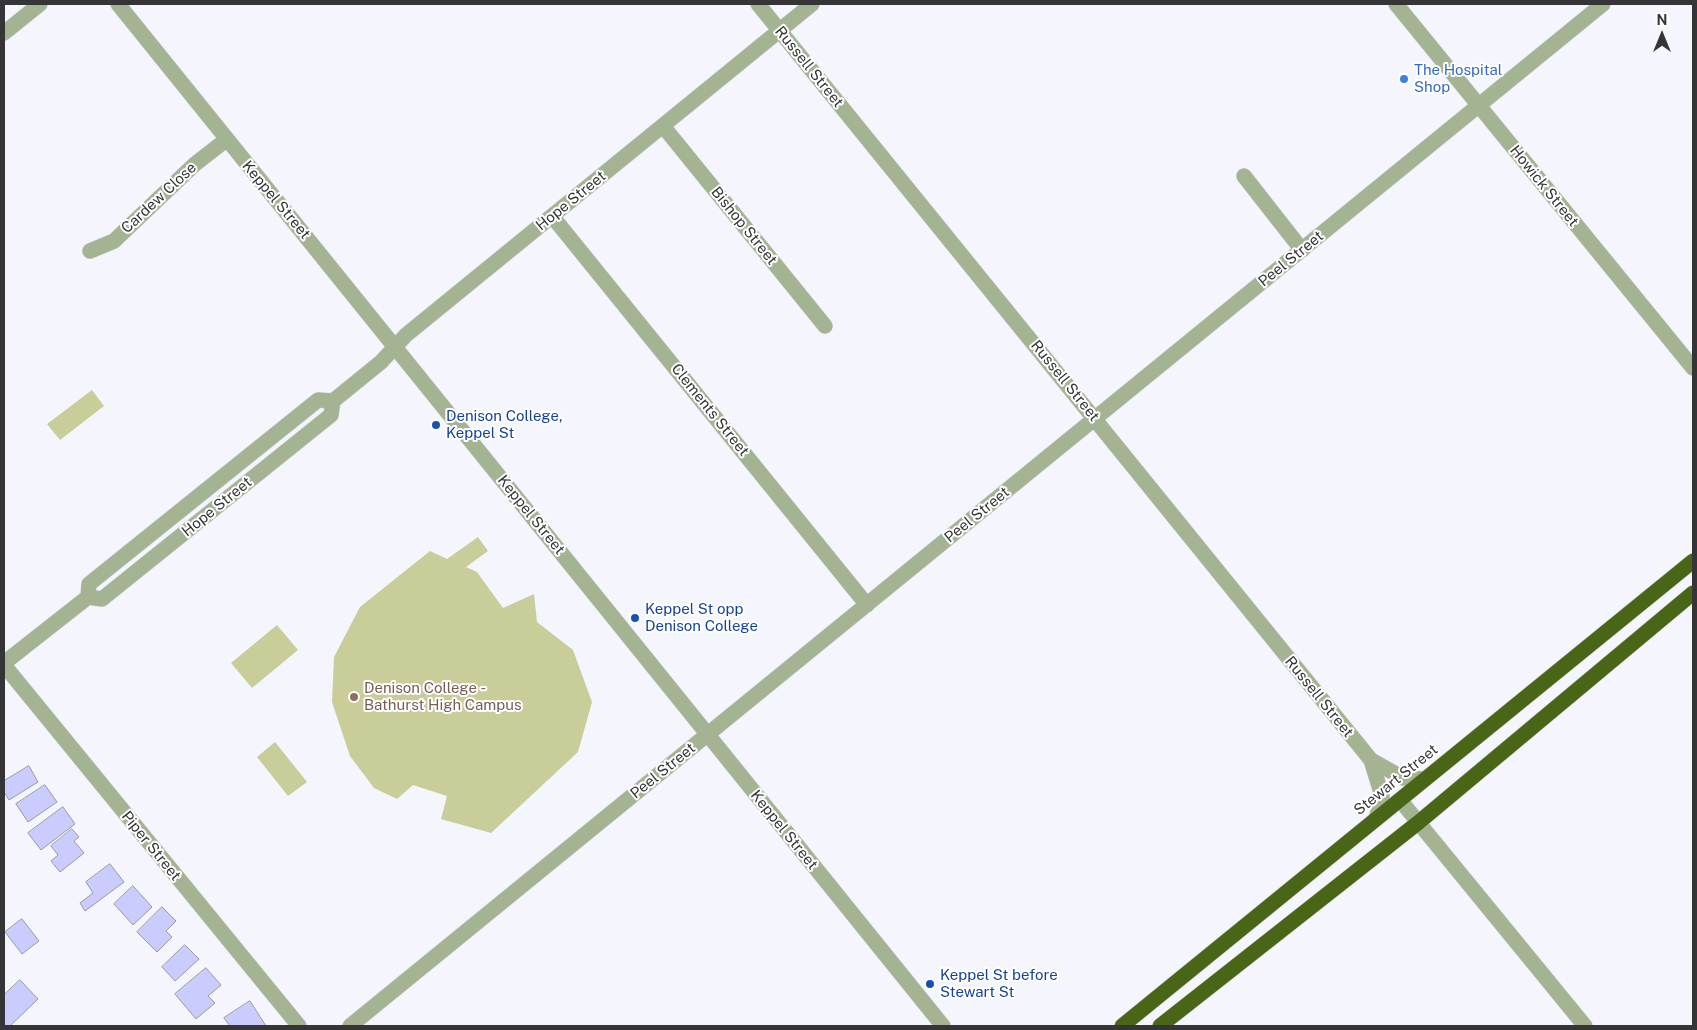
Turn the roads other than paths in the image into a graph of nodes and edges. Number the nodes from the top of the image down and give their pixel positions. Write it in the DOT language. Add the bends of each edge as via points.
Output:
graph roads {
  1 [pos="40,4"];
  2 [pos="118,4"];
  3 [pos="758,4"];
  4 [pos="812,4"];
  5 [pos="1396,4"];
  6 [pos="1603,4"];
  7 [pos="779,31"];
  8 [pos="4,33"];
  9 [pos="1478,106"];
  10 [pos="663,126"];
  11 [pos="226,140"];
  12 [pos="1244,176"];
  13 [pos="552,216"];
  14 [pos="1302,250"];
  15 [pos="90,251"];
  16 [pos="825,326"];
  17 [pos="396,346"];
  18 [pos="1693,368"];
  19 [pos="332,401"];
  20 [pos="1095,419"];
  21 [pos="1693,561"];
  22 [pos="1693,593"];
  23 [pos="88,597"];
  24 [pos="867,605"];
  25 [pos="4,664"];
  26 [pos="708,734"];
  27 [pos="1370,760"];
  28 [pos="1424,780"];
  29 [pos="1400,800"];
  30 [pos="1376,819"];
  31 [pos="1419,822"];
  32 [pos="299,1026"];
  33 [pos="350,1026"];
  34 [pos="943,1026"];
  35 [pos="1122,1026"];
  36 [pos="1160,1026"];
  37 [pos="1586,1026"];
  1 -- 8 [label="street"];
  2 -- 11 [label="street, Keppel Street"];
  3 -- 7 [label="street, Russell Street"];
  4 -- 7 [label="street, Hope Street"];
  5 -- 9 [label="street, Howick Street"];
  6 -- 9 [label="street, Peel Street"];
  7 -- 10 [label="street, Hope Street"];
  7 -- 20 [label="street, Russell Street"];
  9 -- 14 [label="street, Peel Street"];
  9 -- 18 [label="street, Howick Street"];
  10 -- 13 [label="street, Hope Street"];
  10 -- 16 [label="street, Bishop Street"];
  11 -- 15 [label="street, Cardew Close" via="195,164 114,241"];
  11 -- 17 [label="street, Keppel Street"];
  12 -- 14 [label="street"];
  13 -- 17 [label="street, Hope Street"];
  13 -- 24 [label="street, Clements Street"];
  14 -- 20 [label="street, Peel Street"];
  17 -- 19 [label="street, Hope Street"];
  17 -- 26 [label="street, Keppel Street"];
  19 -- 23 [label="street, Hope Street" via="318,400 89,584"];
  19 -- 23 [label="street, Hope Street" via="331,415 102,598"];
  20 -- 24 [label="street, Peel Street"];
  20 -- 27 [label="street, Russell Street"];
  21 -- 28 [label="highway, Stewart Street"];
  22 -- 31 [label="highway"];
  23 -- 25 [label="street, Hope Street"];
  24 -- 26 [label="street, Peel Street"];
  25 -- 32 [label="street, Piper Street"];
  26 -- 33 [label="street, Peel Street"];
  26 -- 34 [label="street, Keppel Street"];
  27 -- 28 [label="street, Russell Street" via="1403,778"];
  27 -- 30 [label="street, Russell Street" via="1382,796"];
  28 -- 29 [label="highway, Stewart Street"];
  29 -- 30 [label="highway, Stewart Street"];
  29 -- 31 [label="street"];
  30 -- 35 [label="highway, Stewart Street"];
  31 -- 36 [label="highway"];
  31 -- 37 [label="street"];
}
